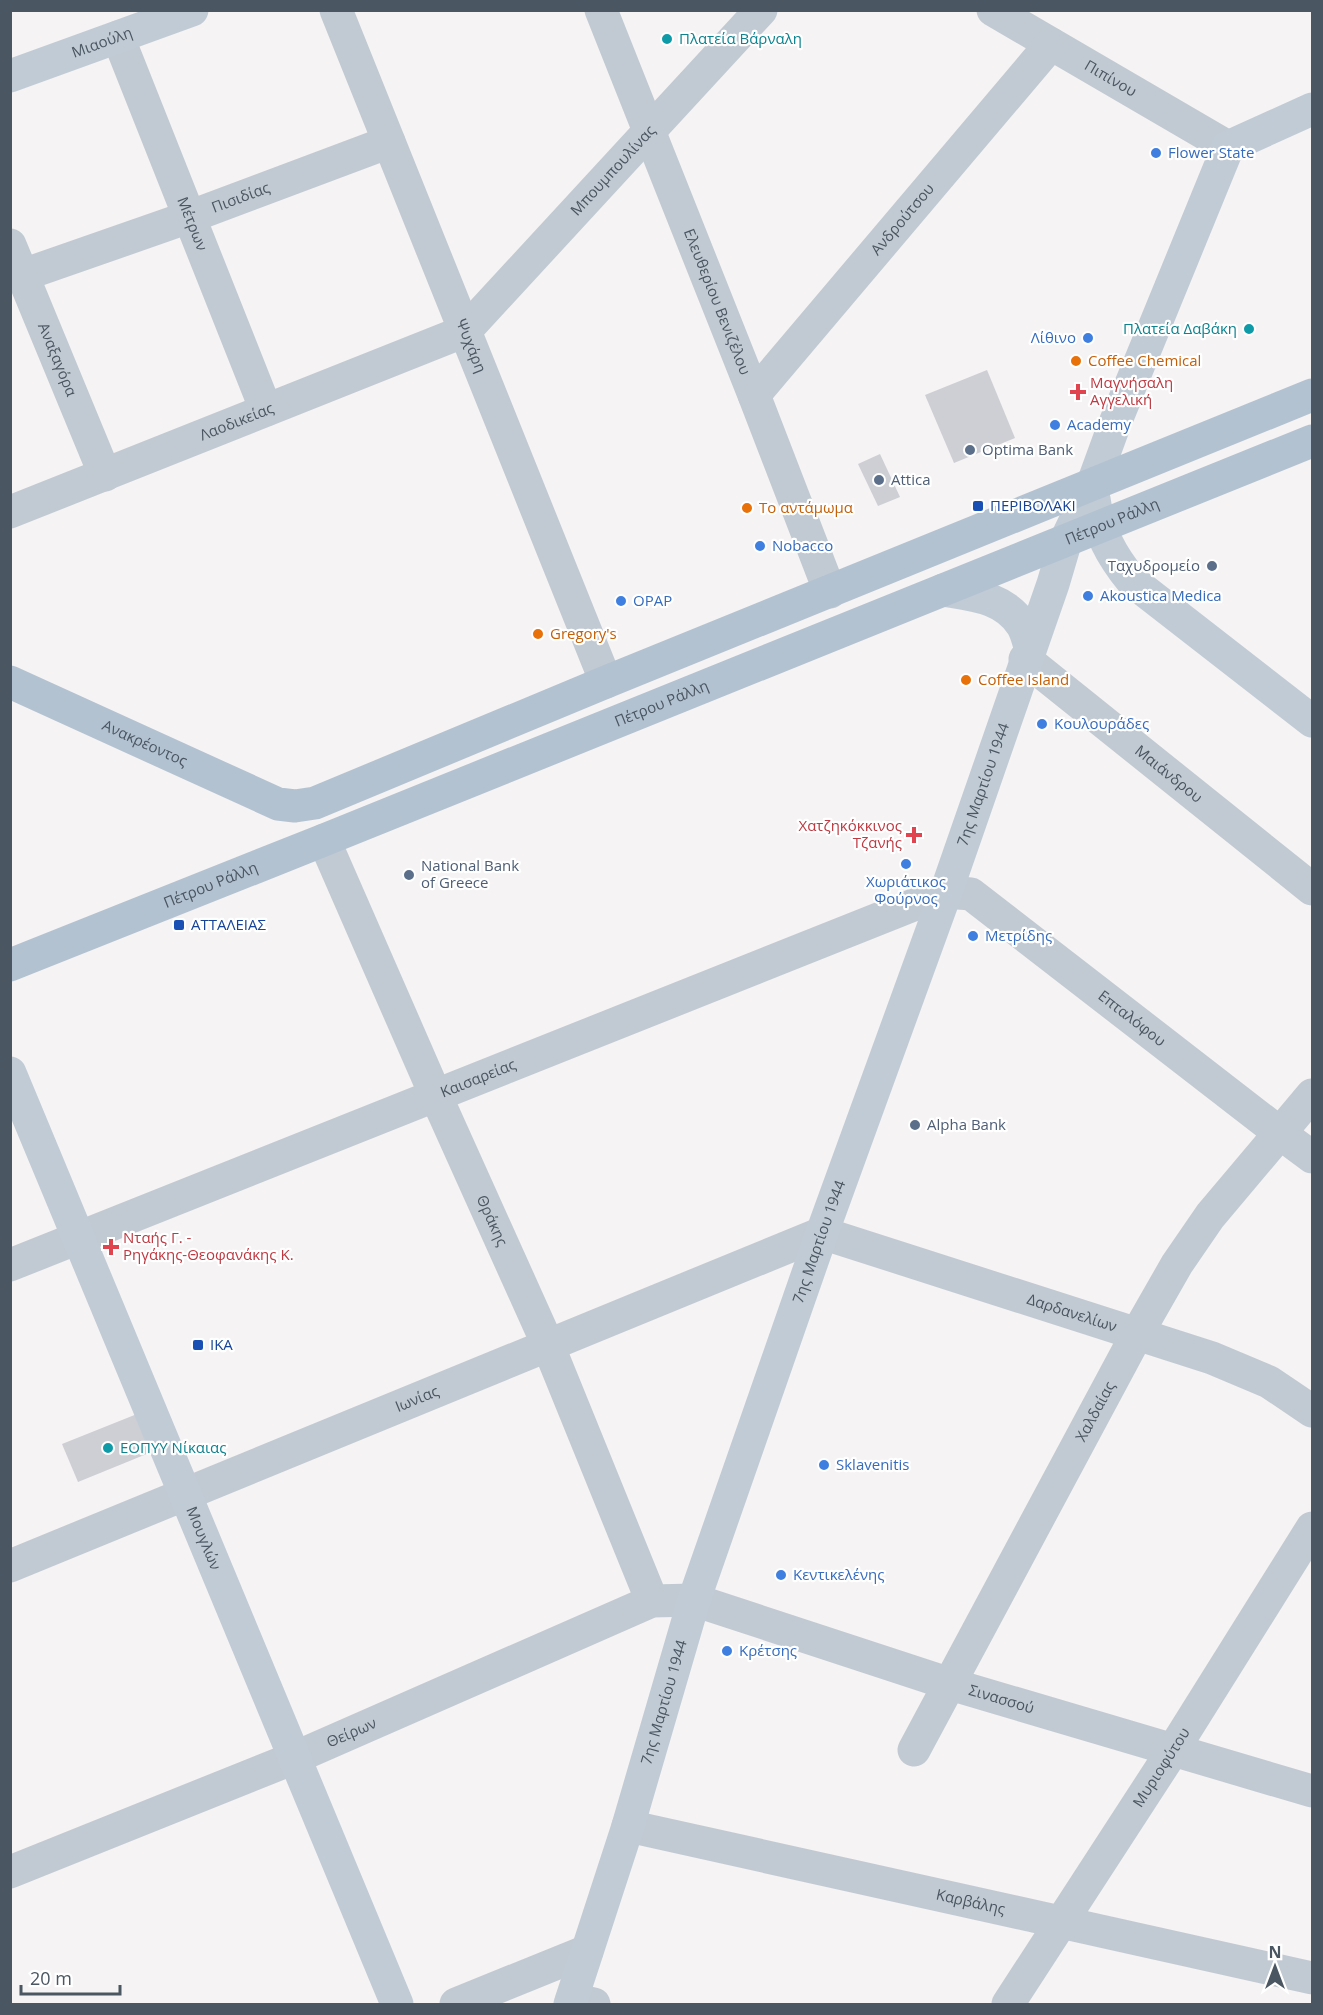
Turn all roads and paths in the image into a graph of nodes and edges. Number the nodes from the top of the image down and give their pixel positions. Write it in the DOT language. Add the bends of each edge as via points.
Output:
graph roads {
  1 [pos="192,10"];
  2 [pos="336,10"];
  3 [pos="601,10"];
  4 [pos="761,10"];
  5 [pos="993,10"];
  6 [pos="118,37"];
  7 [pos="1051,44"];
  8 [pos="10,76"];
  9 [pos="1312,109"];
  10 [pos="649,132"];
  11 [pos="388,142"];
  12 [pos="1228,147"];
  13 [pos="189,217"];
  14 [pos="17,260"];
  15 [pos="465,331"];
  16 [pos="754,395"];
  17 [pos="1312,395"];
  18 [pos="266,410"];
  19 [pos="1312,441"];
  20 [pos="105,475"];
  21 [pos="1092,486"];
  22 [pos="10,512"];
  23 [pos="1100,527"];
  24 [pos="1066,540"];
  25 [pos="943,590"];
  26 [pos="830,592"];
  27 [pos="1028,653"];
  28 [pos="10,682"];
  29 [pos="606,682"];
  30 [pos="1312,721"];
  31 [pos="324,840"];
  32 [pos="1312,889"];
  33 [pos="946,892"];
  34 [pos="10,965"];
  35 [pos="10,1073"];
  36 [pos="435,1094"];
  37 [pos="1312,1095"];
  38 [pos="1281,1134"];
  39 [pos="1312,1157"];
  40 [pos="822,1233"];
  41 [pos="79,1238"];
  42 [pos="10,1265"];
  43 [pos="1137,1334"];
  44 [pos="548,1346"];
  45 [pos="1312,1411"];
  46 [pos="185,1494"];
  47 [pos="1312,1528"];
  48 [pos="10,1566"];
  49 [pos="694,1600"];
  50 [pos="652,1602"];
  51 [pos="950,1684"];
  52 [pos="914,1750"];
  53 [pos="1173,1750"];
  54 [pos="294,1758"];
  55 [pos="1312,1791"];
  56 [pos="628,1826"];
  57 [pos="10,1872"];
  58 [pos="1061,1922"];
  59 [pos="587,1952"];
  60 [pos="1312,1978"];
  61 [pos="578,2003"];
  62 [pos="396,2004"];
  63 [pos="456,2004"];
  64 [pos="1008,2004"];
  1 -- 6 [label="main road, Μιαούλη"];
  2 -- 11 [label="street, Ψυχάρη"];
  3 -- 10 [label="street, Ελευθερίου Βενιζέλου"];
  4 -- 10 [label="street, Μπουμπουλίνας"];
  5 -- 7 [label="street, Πιπίνου"];
  6 -- 8 [label="main road, Μιαούλη"];
  6 -- 13 [label="street, Μέτρων"];
  7 -- 12 [label="street, Πιπίνου"];
  7 -- 16 [label="street, Ανδρούτσου"];
  9 -- 12 [label="main road"];
  10 -- 15 [label="street, Μπουμπουλίνας"];
  10 -- 16 [label="street, Ελευθερίου Βενιζέλου"];
  11 -- 13 [label="street, Πισιδίας"];
  11 -- 15 [label="street, Ψυχάρη"];
  12 -- 21 [label="main road" via="1114,423"];
  13 -- 14 [label="street, Πισιδίας"];
  13 -- 18 [label="street, Μέτρων"];
  14 -- 20 [label="street, Αναξαγόρα"];
  15 -- 18 [label="street, Λαοδικείας"];
  15 -- 29 [label="street, Ψυχάρη"];
  16 -- 26 [label="street, Ελευθερίου Βενιζέλου"];
  17 -- 21 [label="main road"];
  18 -- 20 [label="street, Λαοδικείας"];
  19 -- 23 [label="main road, Πέτρου Ράλλη"];
  20 -- 22 [label="street, Λαοδικείας"];
  21 -- 23 [label="main road"];
  21 -- 24 [label="main road, 7ης Μαρτίου 1944"];
  21 -- 26 [label="main road"];
  23 -- 24 [label="main road, Πέτρου Ράλλη"];
  23 -- 30 [label="main road" via="1113,556 1132,581"];
  24 -- 25 [label="main road, Πέτρου Ράλλη"];
  24 -- 27 [label="main road, 7ης Μαρτίου 1944"];
  25 -- 27 [label="main road" via="991,599 1009,610 1023,626"];
  25 -- 31 [label="main road, Πέτρου Ράλλη"];
  26 -- 29 [label="main road"];
  27 -- 32 [label="street, Μαιάνδρου"];
  27 -- 33 [label="main road, 7ης Μαρτίου 1944"];
  28 -- 29 [label="main road, Ανακρέοντος" via="279,804 296,806 315,803"];
  31 -- 34 [label="main road, Πέτρου Ράλλη"];
  31 -- 36 [label="street, Θράκης"];
  33 -- 36 [label="street, Καισαρείας"];
  33 -- 38 [label="street, Επταλόφου" via="971,894"];
  33 -- 40 [label="main road, 7ης Μαρτίου 1944"];
  35 -- 41 [label="main road, Μουγλών"];
  36 -- 41 [label="street, Καισαρείας"];
  36 -- 44 [label="street, Θράκης"];
  37 -- 38 [label="street, Χαλδαίας"];
  38 -- 39 [label="street, Επταλόφου"];
  38 -- 43 [label="street, Χαλδαίας" via="1210,1216"];
  40 -- 43 [label="street, Δαρδανελίων"];
  40 -- 44 [label="street, Ιωνίας"];
  40 -- 49 [label="main road, 7ης Μαρτίου 1944"];
  41 -- 42 [label="street, Καισαρείας"];
  41 -- 46 [label="main road, Μουγλών"];
  43 -- 45 [label="street, Δαρδανελίων" via="1212,1358 1269,1382"];
  43 -- 51 [label="street, Χαλδαίας"];
  44 -- 46 [label="street, Ιωνίας"];
  44 -- 50 [label="street, Θράκης"];
  46 -- 48 [label="street, Ιωνίας"];
  46 -- 54 [label="main road, Μουγλών"];
  47 -- 53 [label="street, Μυριοφύτου"];
  49 -- 50 [label="street, Θείρων"];
  49 -- 51 [label="street, Σινασσού"];
  49 -- 56 [label="main road, 7ης Μαρτίου 1944"];
  50 -- 54 [label="street, Θείρων"];
  51 -- 52 [label="street, Χαλδαίας"];
  51 -- 53 [label="street, Σινασσού"];
  53 -- 55 [label="street, Σινασσού"];
  53 -- 58 [label="street, Μυριοφύτου"];
  54 -- 57 [label="street, Θείρων"];
  54 -- 62 [label="main road, Μουγλών"];
  56 -- 58 [label="street, Καρβάλης"];
  56 -- 59 [label="main road, 7ης Μαρτίου 1944"];
  58 -- 60 [label="street, Καρβάλης"];
  58 -- 64 [label="street, Μυριοφύτου"];
  59 -- 61 [label="main road, 7ης Μαρτίου 1944"];
  59 -- 63 [label="street"];
}
